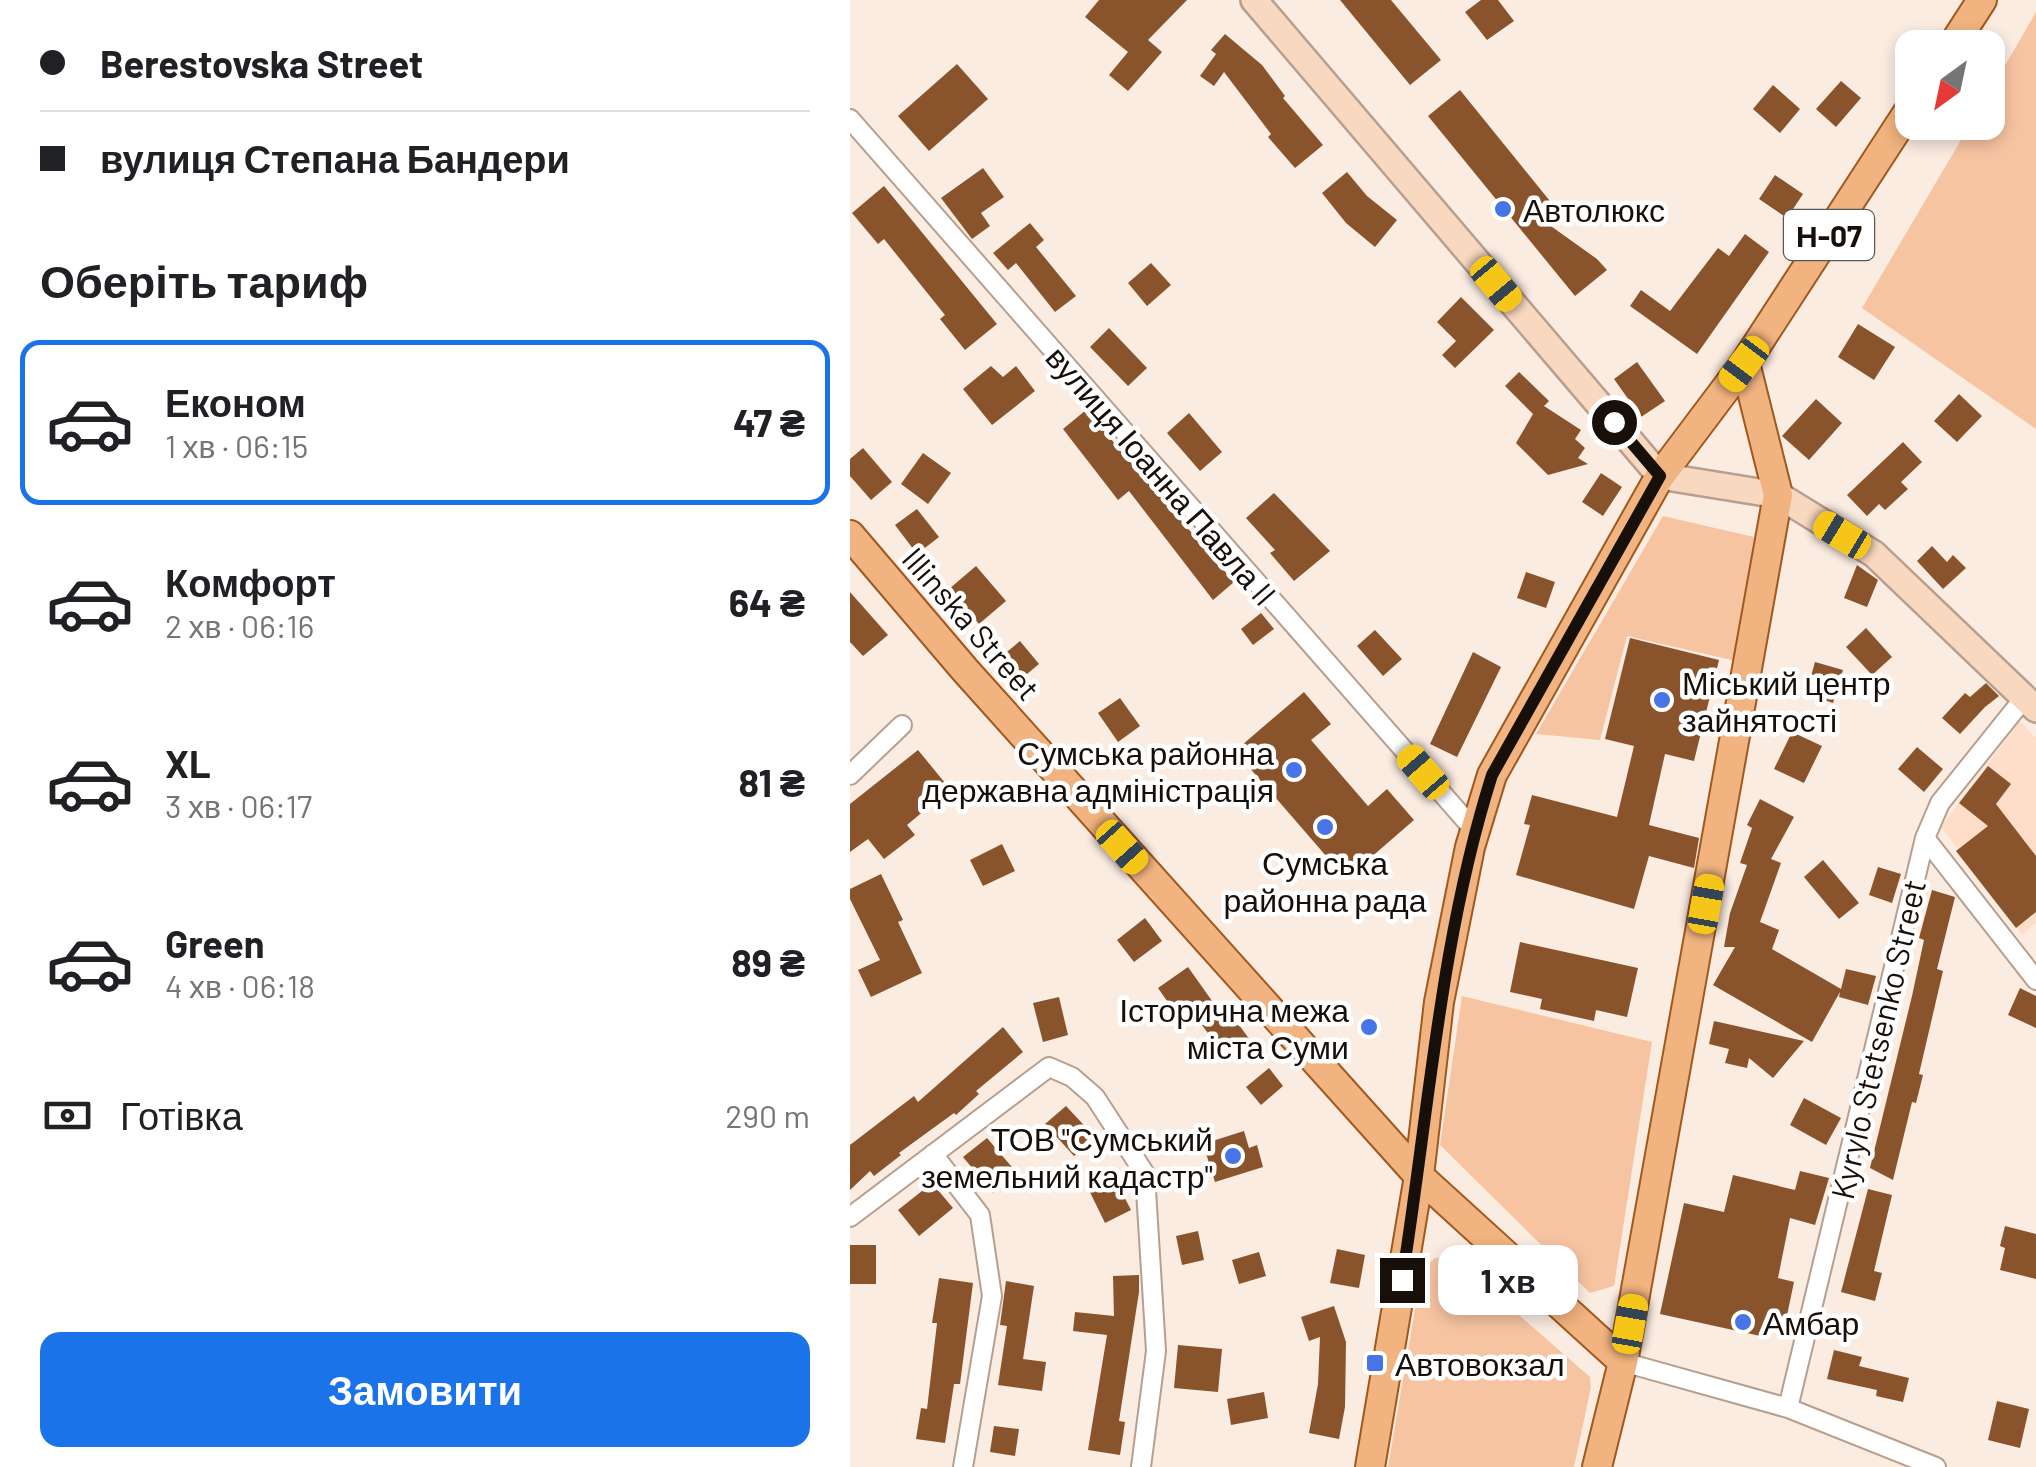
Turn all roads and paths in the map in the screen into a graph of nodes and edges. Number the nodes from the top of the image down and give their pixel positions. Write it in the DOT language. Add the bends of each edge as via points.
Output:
graph roads {
  1 [pos="1254,0"];
  2 [pos="1982,0"];
  3 [pos="1963,30"];
  4 [pos="850,118"];
  5 [pos="1895,132"];
  6 [pos="1744,364"];
  7 [pos="1660,476"];
  8 [pos="1778,495"];
  9 [pos="850,534"];
  10 [pos="2030,703"];
  11 [pos="902,725"];
  12 [pos="850,775"];
  13 [pos="1475,831"];
  14 [pos="1925,838"];
  15 [pos="2036,980"];
  16 [pos="934,1154"];
  17 [pos="1419,1176"];
  18 [pos="850,1217"];
  19 [pos="1623,1362"];
  20 [pos="1788,1408"];
  21 [pos="963,1467"];
  22 [pos="1141,1467"];
  23 [pos="1370,1467"];
  24 [pos="1597,1467"];
  25 [pos="1936,1467"];
  1 -- 7 [label="street"];
  2 -- 3 [label="main road"];
  4 -- 13 [label="street, вулиця Іоанна Павла II"];
  5 -- 6 [label="main road, Н-07"];
  6 -- 7 [label="main road, Н-07"];
  6 -- 8 [label="main road"];
  7 -- 8 [label="street"];
  7 -- 13 [label="main road, Н-07" via="1492,775"];
  8 -- 10 [label="street" via="1874,554"];
  8 -- 19 [label="main road"];
  9 -- 17 [label="main road, Illinska Street"];
  10 -- 14 [label="street, Kyrylo Stetsenko Street" via="1940,803"];
  11 -- 12 [label="street"];
  13 -- 17 [label="main road, Н-07" via="1439,1002"];
  14 -- 15 [label="street"];
  14 -- 20 [label="street, Kyrylo Stetsenko Street"];
  16 -- 18 [label="street"];
  16 -- 21 [label="street" via="980,1214 992,1296"];
  16 -- 22 [label="street" via="1048,1067 1096,1097 1146,1174 1156,1350"];
  17 -- 19 [label="main road, Illinska Street"];
  17 -- 23 [label="main road, Н-07"];
  19 -- 20 [label="street"];
  19 -- 24 [label="main road"];
  20 -- 25 [label="street"];
}
